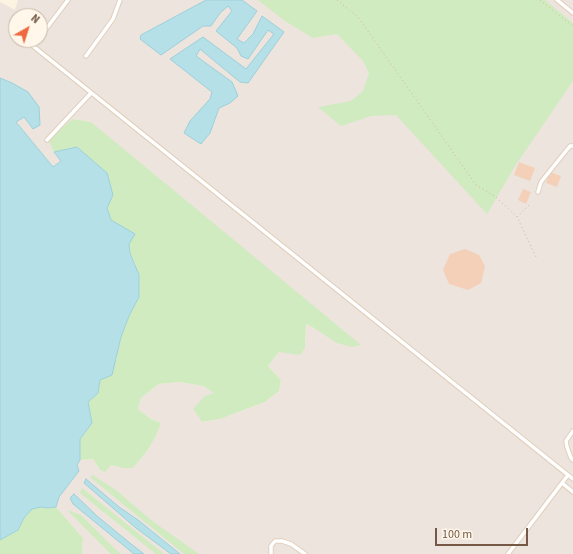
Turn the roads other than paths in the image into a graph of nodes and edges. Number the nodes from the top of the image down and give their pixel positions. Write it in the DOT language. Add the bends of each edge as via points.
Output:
graph roads {
  1 [pos="68,0"];
  2 [pos="120,0"];
  3 [pos="557,0"];
  4 [pos="573,13"];
  5 [pos="48,26"];
  6 [pos="35,48"];
  7 [pos="86,56"];
  8 [pos="91,93"];
  9 [pos="47,140"];
  10 [pos="573,146"];
  11 [pos="538,192"];
  12 [pos="573,430"];
  13 [pos="573,460"];
  14 [pos="568,475"];
  15 [pos="573,479"];
  16 [pos="562,483"];
  17 [pos="573,492"];
  18 [pos="271,554"];
  19 [pos="305,554"];
  20 [pos="508,554"];
  1 -- 5 [label="lane"];
  2 -- 7 [label="lane" via="113,19"];
  3 -- 4 [label="lane"];
  6 -- 8 [label="lane"];
  8 -- 9 [label="lane"];
  8 -- 14 [label="lane"];
  10 -- 11 [label="lane" via="570,146 541,182"];
  12 -- 13 [label="lane" via="566,441"];
  14 -- 15 [label="lane"];
  14 -- 16 [label="lane"];
  16 -- 17 [label="lane"];
  16 -- 20 [label="lane"];
  18 -- 19 [label="lane" via="271,546 275,541 282,541"];
}
